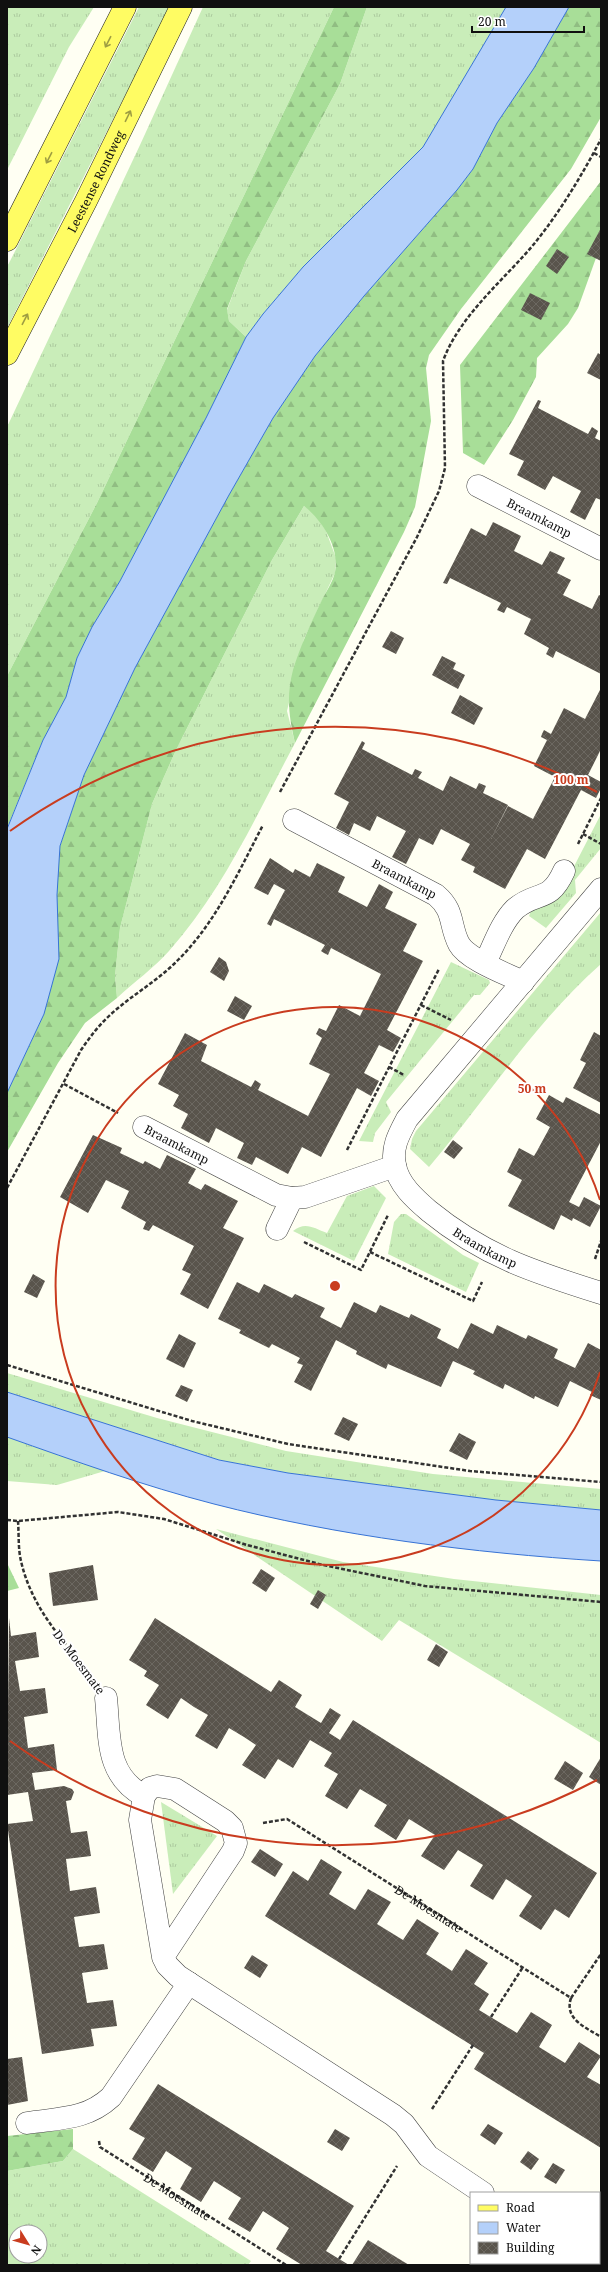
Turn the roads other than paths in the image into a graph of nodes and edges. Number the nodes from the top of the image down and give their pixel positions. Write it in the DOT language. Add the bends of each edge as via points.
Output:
graph roads {
  1 [pos="125,7"];
  2 [pos="181,7"];
  3 [pos="7,240"];
  4 [pos="7,354"];
  5 [pos="478,486"];
  6 [pos="601,549"];
  7 [pos="294,820"];
  8 [pos="564,871"];
  9 [pos="601,889"];
  10 [pos="485,963"];
  11 [pos="523,982"];
  12 [pos="144,1127"];
  13 [pos="399,1175"];
  14 [pos="292,1198"];
  15 [pos="276,1229"];
  16 [pos="601,1293"];
  17 [pos="106,1698"];
  18 [pos="144,1796"];
  19 [pos="163,1957"];
  20 [pos="189,1983"];
  21 [pos="27,2123"];
  22 [pos="482,2192"];
  1 -- 3 [label="main road, one-way"];
  4 -- 2 [label="main road, Leestense Rondweg, one-way" via="86,201"];
  5 -- 6 [label="street, Braamkamp"];
  7 -- 10 [label="street, Braamkamp" via="436,895 444,902 452,916 456,937 465,951"];
  8 -- 10 [label="street" via="554,890 525,902 510,915"];
  9 -- 11 [label="street"];
  10 -- 11 [label="street, Braamkamp"];
  11 -- 13 [label="street" via="407,1119 395,1142"];
  12 -- 14 [label="street, Braamkamp" via="276,1195"];
  13 -- 14 [label="street, Braamkamp"];
  13 -- 16 [label="street, Braamkamp" via="420,1203 442,1221 494,1255"];
  14 -- 15 [label="street"];
  17 -- 18 [label="street, De Moesmate" via="113,1759 117,1771 132,1790"];
  18 -- 19 [label="street" via="140,1820"];
  18 -- 19 [label="street" via="150,1788 157,1786 175,1789 225,1821 232,1828 236,1843"];
  19 -- 20 [label="street" via="172,1971"];
  20 -- 21 [label="street" via="111,2097 91,2112"];
  20 -- 22 [label="street" via="393,2115 404,2124 428,2156"];
}
